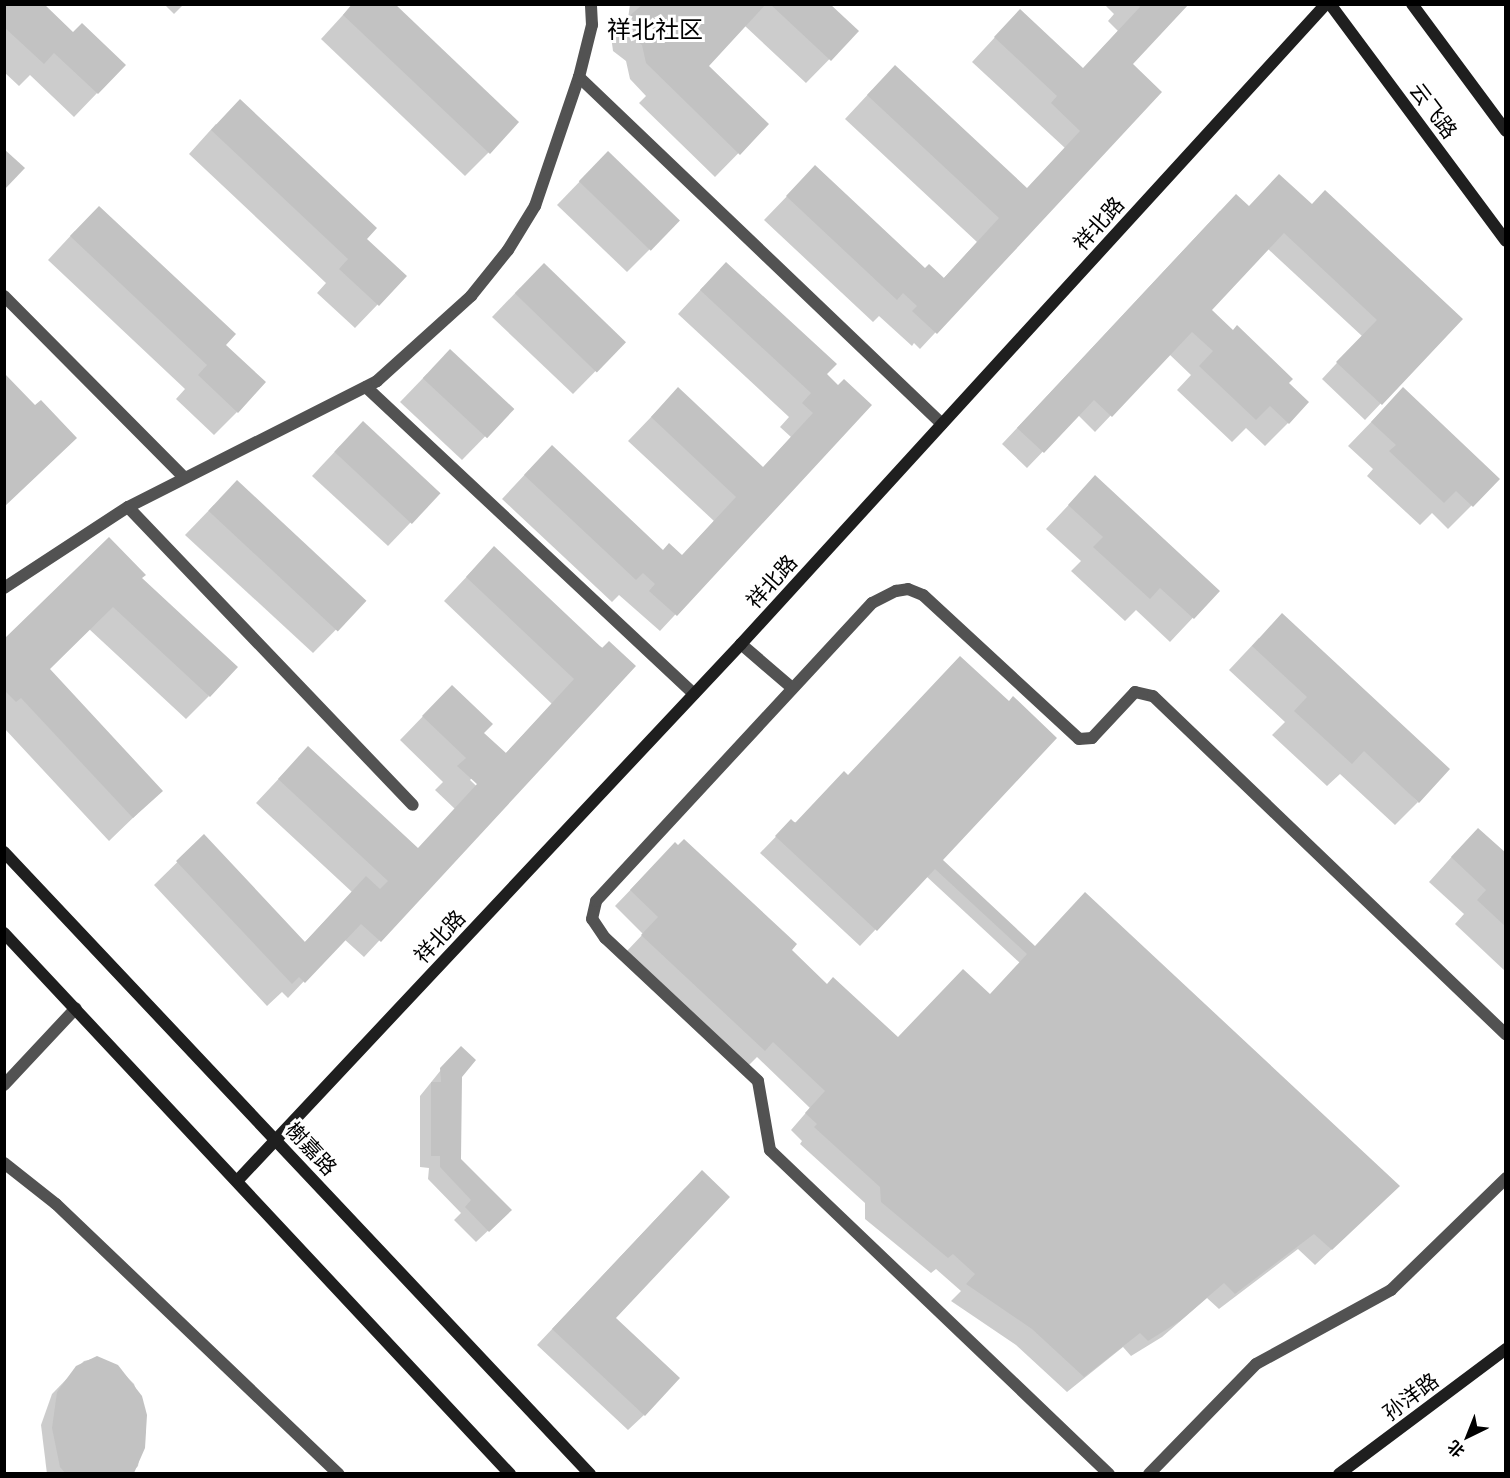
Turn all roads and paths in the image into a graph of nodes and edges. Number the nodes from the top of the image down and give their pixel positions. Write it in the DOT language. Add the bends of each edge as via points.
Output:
graph roads {
  1 [pos="591,4"];
  2 [pos="1328,4"];
  3 [pos="1412,4"];
  4 [pos="579,77"];
  5 [pos="1506,131"];
  6 [pos="1506,241"];
  7 [pos="4,296"];
  8 [pos="366,387"];
  9 [pos="942,424"];
  10 [pos="184,477"];
  11 [pos="128,507"];
  12 [pos="4,588"];
  13 [pos="741,644"];
  14 [pos="791,687"];
  15 [pos="694,694"];
  16 [pos="413,805"];
  17 [pos="4,852"];
  18 [pos="4,933"];
  19 [pos="76,1008"];
  20 [pos="1506,1035"];
  21 [pos="4,1085"];
  22 [pos="276,1140"];
  23 [pos="4,1163"];
  24 [pos="1506,1178"];
  25 [pos="238,1180"];
  26 [pos="1506,1349"];
  27 [pos="339,1473"];
  28 [pos="510,1473"];
  29 [pos="590,1473"];
  30 [pos="1109,1473"];
  31 [pos="1149,1473"];
  32 [pos="1339,1473"];
  1 -- 4 [label="lane" via="592,25"];
  2 -- 6 [label="main road, 云飞路"];
  2 -- 9 [label="main road, 祥北路"];
  3 -- 5 [label="main road"];
  4 -- 8 [label="lane" via="535,206 508,250 471,296 416,349"];
  4 -- 9 [label="lane"];
  7 -- 10 [label="lane"];
  8 -- 10 [label="lane"];
  8 -- 15 [label="lane"];
  9 -- 13 [label="main road, 祥北路"];
  10 -- 11 [label="lane"];
  11 -- 12 [label="lane"];
  11 -- 16 [label="lane"];
  13 -- 14 [label="lane"];
  13 -- 15 [label="main road, 祥北路"];
  14 -- 20 [label="lane" via="872,603 908,589 923,595 1079,739 1092,738 1135,692 1153,696"];
  14 -- 30 [label="lane" via="596,901 592,919 605,938 758,1081 770,1150"];
  15 -- 22 [label="main road, 祥北路"];
  17 -- 22 [label="main road, 榭嘉路"];
  18 -- 19 [label="main road"];
  19 -- 21 [label="lane"];
  19 -- 25 [label="main road"];
  22 -- 25 [label="main road, 祥北路"];
  22 -- 29 [label="main road, 榭嘉路"];
  23 -- 27 [label="lane" via="56,1204"];
  24 -- 31 [label="lane" via="1391,1290 1256,1364"];
  25 -- 28 [label="main road"];
  26 -- 32 [label="main road, 孙洋路"];
}
